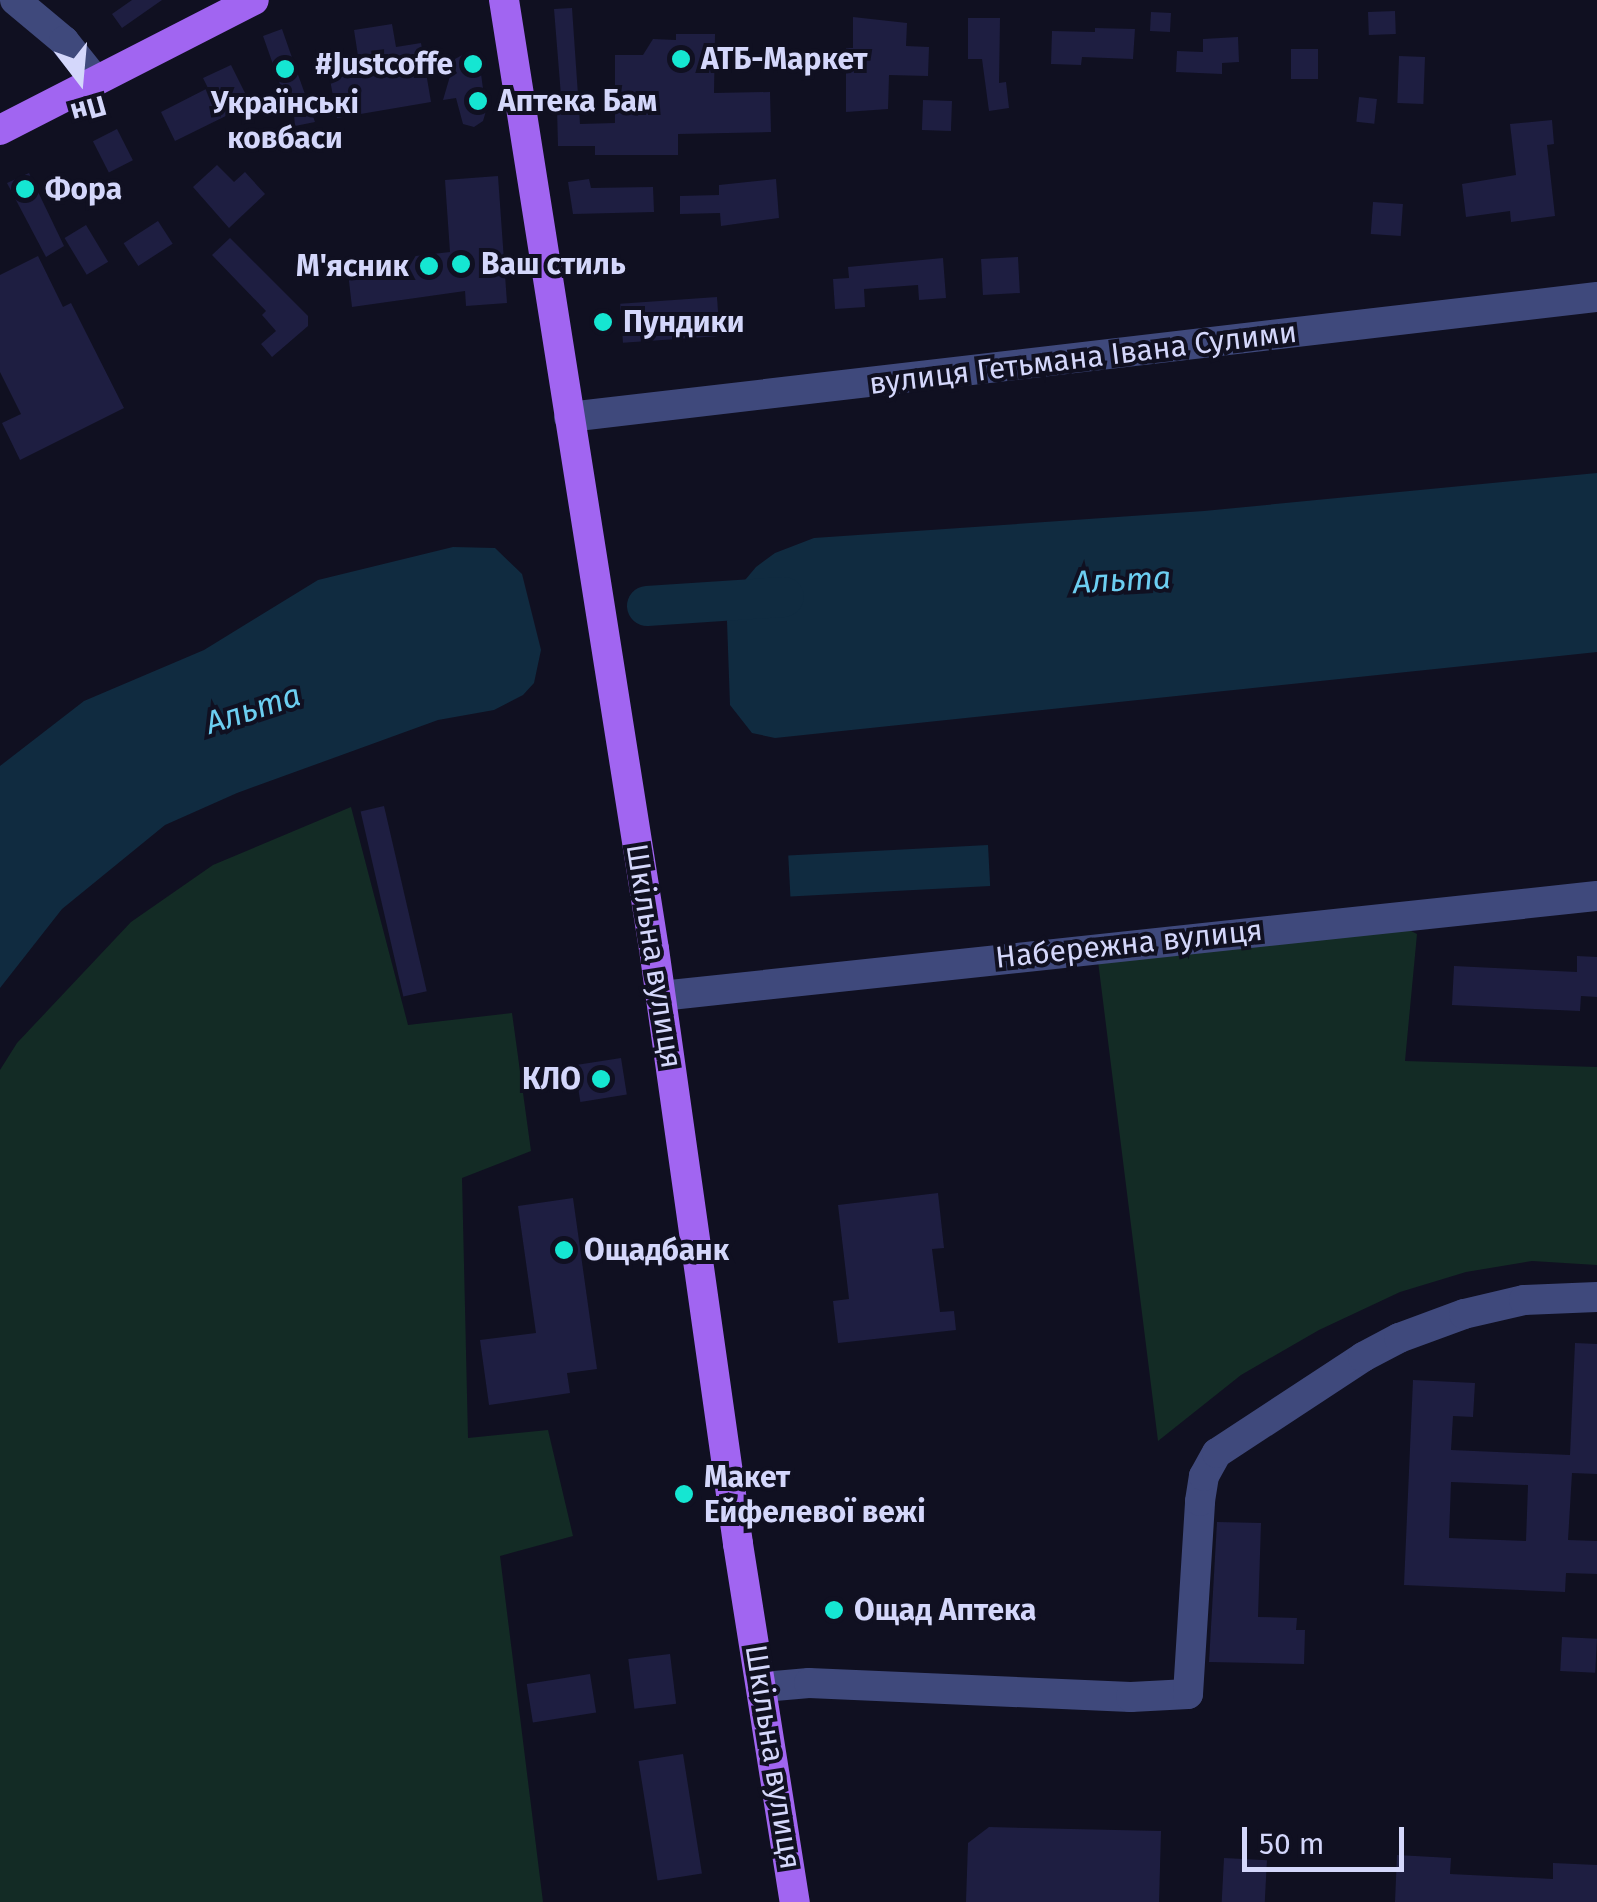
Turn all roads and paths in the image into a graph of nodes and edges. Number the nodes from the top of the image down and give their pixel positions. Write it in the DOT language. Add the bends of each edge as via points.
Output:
graph roads {
  1 [pos="14,0"];
  2 [pos="254,0"];
  3 [pos="504,3"];
  4 [pos="96,81"];
  5 [pos="0,130"];
  6 [pos="1597,297"];
  7 [pos="570,418"];
  8 [pos="1597,896"];
  9 [pos="661,996"];
  10 [pos="1597,1296"];
  11 [pos="763,1687"];
  12 [pos="795,1902"];
  1 -- 4 [label="street" via="64,40"];
  2 -- 4 [label="main road"];
  3 -- 7 [label="main road, Шкільна вулиця"];
  4 -- 5 [label="main road"];
  6 -- 7 [label="street, вулиця Гетьмана Івана Сулими"];
  7 -- 9 [label="main road, Шкільна вулиця"];
  8 -- 9 [label="street, Набережна вулиця"];
  9 -- 11 [label="main road, Шкільна вулиця"];
  10 -- 11 [label="street" via="1524,1300 1432,1325 1363,1356 1217,1454 1204,1476 1188,1694"];
  11 -- 12 [label="main road, Шкільна вулиця"];
}
